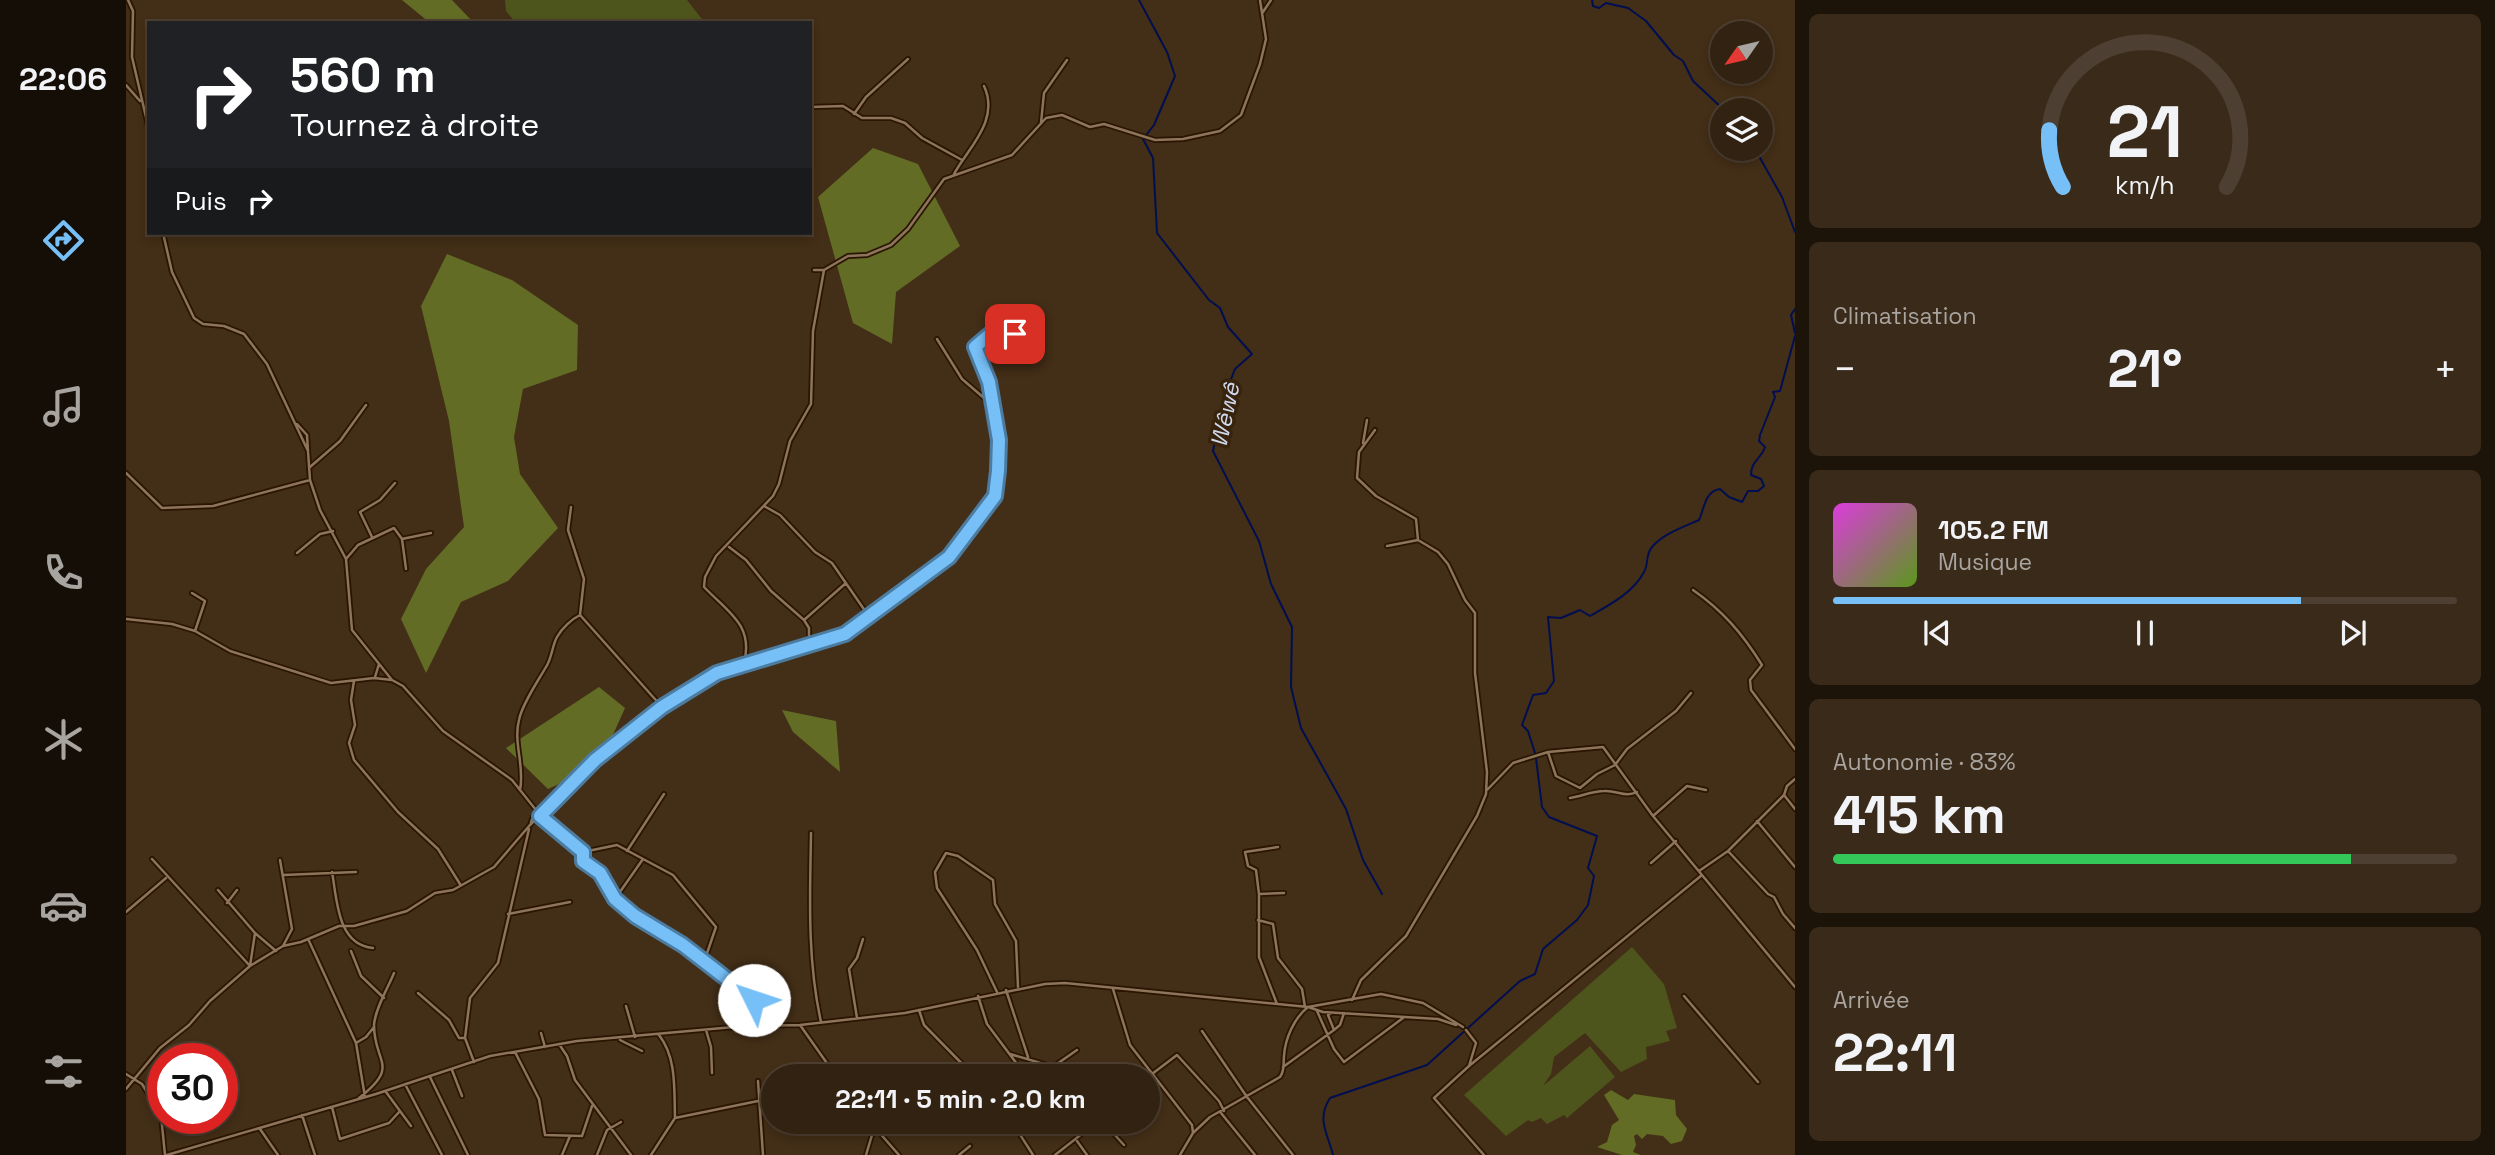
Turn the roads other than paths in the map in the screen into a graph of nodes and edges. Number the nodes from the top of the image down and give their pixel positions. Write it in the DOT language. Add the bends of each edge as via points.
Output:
graph roads {
  1 [pos="128,0"];
  2 [pos="1260,0"];
  3 [pos="1271,0"];
  4 [pos="1262,13"];
  5 [pos="908,59"];
  6 [pos="1067,61"];
  7 [pos="126,85"];
  8 [pos="984,86"];
  9 [pos="141,102"];
  10 [pos="812,107"];
  11 [pos="147,113"];
  12 [pos="854,114"];
  13 [pos="1041,123"];
  14 [pos="962,160"];
  15 [pos="954,174"];
  16 [pos="163,235"];
  17 [pos="814,270"];
  18 [pos="824,270"];
  19 [pos="1027,335"];
  20 [pos="937,339"];
  21 [pos="991,404"];
  22 [pos="366,405"];
  23 [pos="1367,420"];
  24 [pos="295,422"];
  25 [pos="1375,430"];
  26 [pos="1363,443"];
  27 [pos="308,451"];
  28 [pos="308,468"];
  29 [pos="126,473"];
  30 [pos="310,480"];
  31 [pos="395,484"];
  32 [pos="764,506"];
  33 [pos="571,507"];
  34 [pos="333,531"];
  35 [pos="431,533"];
  36 [pos="373,538"];
  37 [pos="402,539"];
  38 [pos="1418,540"];
  39 [pos="728,546"];
  40 [pos="1387,546"];
  41 [pos="297,553"];
  42 [pos="346,559"];
  43 [pos="406,569"];
  44 [pos="846,583"];
  45 [pos="1693,590"];
  46 [pos="192,593"];
  47 [pos="580,615"];
  48 [pos="870,618"];
  49 [pos="126,619"];
  50 [pos="804,620"];
  51 [pos="195,631"];
  52 [pos="809,643"];
  53 [pos="744,663"];
  54 [pos="379,664"];
  55 [pos="374,678"];
  56 [pos="392,680"];
  57 [pos="354,681"];
  58 [pos="1691,693"];
  59 [pos="662,707"];
  60 [pos="1795,749"];
  61 [pos="1548,752"];
  62 [pos="1615,765"];
  63 [pos="1795,779"];
  64 [pos="520,790"];
  65 [pos="1706,790"];
  66 [pos="1486,791"];
  67 [pos="1637,792"];
  68 [pos="664,794"];
  69 [pos="1784,795"];
  70 [pos="1570,798"];
  71 [pos="1795,809"];
  72 [pos="536,810"];
  73 [pos="540,816"];
  74 [pos="1653,816"];
  75 [pos="1757,821"];
  76 [pos="530,825"];
  77 [pos="811,833"];
  78 [pos="1676,841"];
  79 [pos="1278,847"];
  80 [pos="627,851"];
  81 [pos="1728,851"];
  82 [pos="583,852"];
  83 [pos="152,859"];
  84 [pos="643,859"];
  85 [pos="280,860"];
  86 [pos="1651,863"];
  87 [pos="1795,867"];
  88 [pos="332,872"];
  89 [pos="356,872"];
  90 [pos="1701,873"];
  91 [pos="283,875"];
  92 [pos="166,878"];
  93 [pos="461,886"];
  94 [pos="218,890"];
  95 [pos="237,890"];
  96 [pos="1284,893"];
  97 [pos="1259,894"];
  98 [pos="615,899"];
  99 [pos="570,902"];
  100 [pos="227,903"];
  101 [pos="126,912"];
  102 [pos="508,914"];
  103 [pos="1258,920"];
  104 [pos="341,926"];
  105 [pos="1795,928"];
  106 [pos="255,933"];
  107 [pos="290,936"];
  108 [pos="308,939"];
  109 [pos="863,939"];
  110 [pos="292,944"];
  111 [pos="283,946"];
  112 [pos="373,948"];
  113 [pos="276,951"];
  114 [pos="351,951"];
  115 [pos="704,962"];
  116 [pos="250,966"];
  117 [pos="394,973"];
  118 [pos="1018,987"];
  119 [pos="1795,987"];
  120 [pos="1113,989"];
  121 [pos="1006,990"];
  122 [pos="997,992"];
  123 [pos="418,993"];
  124 [pos="978,996"];
  125 [pos="1684,996"];
  126 [pos="384,998"];
  127 [pos="1352,1000"];
  128 [pos="1277,1004"];
  129 [pos="625,1006"];
  130 [pos="1307,1007"];
  131 [pos="919,1010"];
  132 [pos="1317,1011"];
  133 [pos="1331,1013"];
  134 [pos="1344,1013"];
  135 [pos="857,1018"];
  136 [pos="1403,1018"];
  137 [pos="821,1022"];
  138 [pos="800,1025"];
  139 [pos="757,1026"];
  140 [pos="374,1027"];
  141 [pos="706,1030"];
  142 [pos="1334,1030"];
  143 [pos="1466,1030"];
  144 [pos="1202,1031"];
  145 [pos="541,1033"];
  146 [pos="659,1035"];
  147 [pos="1327,1036"];
  148 [pos="464,1038"];
  149 [pos="635,1038"];
  150 [pos="619,1039"];
  151 [pos="356,1043"];
  152 [pos="559,1044"];
  153 [pos="545,1046"];
  154 [pos="1077,1050"];
  155 [pos="642,1051"];
  156 [pos="515,1052"];
  157 [pos="1007,1053"];
  158 [pos="1028,1057"];
  159 [pos="474,1062"];
  160 [pos="828,1064"];
  161 [pos="962,1064"];
  162 [pos="1016,1064"];
  163 [pos="1047,1064"];
  164 [pos="1056,1064"];
  165 [pos="1142,1064"];
  166 [pos="1469,1066"];
  167 [pos="1283,1067"];
  168 [pos="1160,1068"];
  169 [pos="452,1070"];
  170 [pos="712,1073"];
  171 [pos="126,1074"];
  172 [pos="430,1077"];
  173 [pos="135,1080"];
  174 [pos="758,1081"];
  175 [pos="1758,1082"];
  176 [pos="405,1084"];
  177 [pos="1160,1088"];
  178 [pos="126,1090"];
  179 [pos="386,1091"];
  180 [pos="365,1095"];
  181 [pos="462,1096"];
  182 [pos="1247,1097"];
  183 [pos="758,1101"];
  184 [pos="332,1105"];
  185 [pos="592,1105"];
  186 [pos="400,1111"];
  187 [pos="1222,1112"];
  188 [pos="302,1114"];
  189 [pos="675,1118"];
  190 [pos="621,1122"];
  191 [pos="411,1126"];
  192 [pos="260,1128"];
  193 [pos="609,1128"];
  194 [pos="1193,1133"];
  195 [pos="1020,1134"];
  196 [pos="1075,1134"];
  197 [pos="1082,1134"];
  198 [pos="1114,1134"];
  199 [pos="880,1135"];
  200 [pos="570,1136"];
  201 [pos="1077,1138"];
  202 [pos="1124,1145"];
  203 [pos="970,1146"];
  204 [pos="965,1148"];
  205 [pos="166,1155"];
  206 [pos="278,1155"];
  207 [pos="315,1155"];
  208 [pos="442,1155"];
  209 [pos="468,1155"];
  210 [pos="562,1155"];
  211 [pos="597,1155"];
  212 [pos="631,1155"];
  213 [pos="651,1155"];
  214 [pos="763,1155"];
  215 [pos="866,1155"];
  216 [pos="899,1155"];
  217 [pos="959,1155"];
  218 [pos="968,1155"];
  219 [pos="1033,1155"];
  220 [pos="1055,1155"];
  221 [pos="1087,1155"];
  222 [pos="1180,1155"];
  223 [pos="1255,1155"];
  224 [pos="1293,1155"];
  225 [pos="1484,1155"];
  1 -- 9 [label="street" via="133,11 132,57"];
  2 -- 4 [label="street"];
  3 -- 4 [label="street"];
  4 -- 13 [label="street" via="1266,39 1246,105 1241,115 1220,131 1155,141 1104,124 1090,127 1062,115"];
  5 -- 12 [label="street"];
  6 -- 13 [label="street" via="1044,93"];
  7 -- 9 [label="street"];
  8 -- 14 [label="street" via="987,118 978,140"];
  9 -- 11 [label="street"];
  10 -- 12 [label="street" via="843,106"];
  12 -- 14 [label="street" via="905,123"];
  13 -- 15 [label="street" via="1012,155"];
  14 -- 15 [label="street"];
  15 -- 18 [label="street" via="939,184 891,246 848,256"];
  16 -- 24 [label="street" via="188,310 203,324 244,334 267,365"];
  17 -- 18 [label="street"];
  18 -- 32 [label="street" via="813,331 811,404 790,441 779,484"];
  19 -- 21 [label="street" via="989,335 977,344"];
  20 -- 21 [label="street" via="962,379"];
  21 -- 48 [label="street" via="999,440 995,496 949,557"];
  22 -- 28 [label="street" via="340,441"];
  23 -- 26 [label="street"];
  24 -- 27 [label="street"];
  24 -- 27 [label="street" via="307,435"];
  25 -- 26 [label="street"];
  26 -- 38 [label="street" via="1357,478 1376,496 1416,519"];
  27 -- 28 [label="street"];
  28 -- 30 [label="street"];
  29 -- 30 [label="street" via="162,509 213,506"];
  30 -- 34 [label="street"];
  31 -- 36 [label="street" via="360,512"];
  32 -- 39 [label="street"];
  32 -- 44 [label="street" via="832,563"];
  33 -- 47 [label="street" via="568,530 584,579"];
  34 -- 41 [label="street" via="320,534"];
  34 -- 42 [label="street"];
  35 -- 37 [label="street"];
  36 -- 37 [label="street" via="394,528"];
  36 -- 42 [label="street" via="358,545"];
  37 -- 43 [label="street"];
  38 -- 40 [label="street"];
  38 -- 66 [label="street" via="1448,564 1475,613 1475,673"];
  39 -- 50 [label="street" via="747,559 771,591"];
  39 -- 53 [label="street" via="711,563 704,587 741,624 749,644"];
  42 -- 54 [label="street" via="352,630"];
  44 -- 48 [label="street"];
  44 -- 50 [label="street"];
  45 -- 60 [label="street" via="1742,633 1762,665 1750,680 1751,690"];
  46 -- 51 [label="street" via="205,601"];
  47 -- 59 [label="street"];
  47 -- 64 [label="street" via="558,636 519,718 524,772"];
  48 -- 52 [label="street" via="845,634"];
  49 -- 51 [label="street"];
  50 -- 52 [label="street"];
  51 -- 57 [label="street" via="230,651 318,679"];
  52 -- 53 [label="street"];
  53 -- 59 [label="street" via="717,673"];
  54 -- 55 [label="street"];
  54 -- 56 [label="street"];
  55 -- 56 [label="street"];
  55 -- 57 [label="street"];
  56 -- 64 [label="street" via="403,686 443,731"];
  57 -- 93 [label="street" via="355,725 349,743 354,760 398,812 438,849"];
  58 -- 62 [label="street"];
  59 -- 73 [label="street" via="595,760"];
  61 -- 62 [label="street" via="1603,747"];
  61 -- 62 [label="street" via="1556,776 1580,788"];
  61 -- 66 [label="street" via="1513,763"];
  62 -- 67 [label="street"];
  63 -- 69 [label="street"];
  64 -- 72 [label="street"];
  65 -- 74 [label="street" via="1687,786"];
  66 -- 127 [label="street" via="1477,816 1406,936 1362,981"];
  67 -- 70 [label="street" via="1627,796 1609,790"];
  67 -- 74 [label="street"];
  68 -- 80 [label="street"];
  69 -- 71 [label="street"];
  69 -- 75 [label="street"];
  72 -- 73 [label="street"];
  72 -- 76 [label="street"];
  73 -- 76 [label="street"];
  73 -- 82 [label="street"];
  74 -- 78 [label="street"];
  75 -- 81 [label="street"];
  75 -- 87 [label="street"];
  76 -- 93 [label="street" via="494,867"];
  76 -- 102 [label="street"];
  77 -- 137 [label="street" via="811,964"];
  78 -- 86 [label="street"];
  78 -- 90 [label="street"];
  79 -- 97 [label="street" via="1245,852 1248,866 1256,870"];
  80 -- 82 [label="street" via="617,845"];
  80 -- 84 [label="street"];
  81 -- 90 [label="street"];
  81 -- 105 [label="street" via="1774,897"];
  82 -- 98 [label="street" via="583,861 600,873"];
  83 -- 92 [label="street"];
  84 -- 98 [label="street"];
  84 -- 115 [label="street" via="673,875 716,928"];
  85 -- 91 [label="street"];
  88 -- 89 [label="street"];
  88 -- 91 [label="street"];
  88 -- 104 [label="street"];
  90 -- 119 [label="street"];
  90 -- 166 [label="street"];
  91 -- 107 [label="street"];
  92 -- 101 [label="street"];
  92 -- 116 [label="street"];
  93 -- 104 [label="street" via="435,893 407,911"];
  94 -- 100 [label="street"];
  95 -- 100 [label="street"];
  96 -- 97 [label="street"];
  97 -- 103 [label="street"];
  98 -- 115 [label="street"];
  99 -- 102 [label="street"];
  100 -- 106 [label="street"];
  102 -- 148 [label="street" via="498,963 470,998"];
  103 -- 128 [label="street" via="1258,957"];
  103 -- 130 [label="street" via="1273,924 1278,958 1302,989"];
  104 -- 108 [label="street"];
  104 -- 112 [label="street"];
  106 -- 113 [label="street"];
  106 -- 116 [label="street"];
  107 -- 110 [label="street"];
  107 -- 111 [label="street"];
  108 -- 110 [label="street"];
  108 -- 151 [label="street"];
  109 -- 135 [label="street" via="849,969"];
  110 -- 111 [label="street"];
  111 -- 113 [label="street"];
  113 -- 116 [label="street"];
  114 -- 126 [label="street" via="361,976"];
  115 -- 139 [label="street" via="754,1000"];
  116 -- 173 [label="street" via="160,1048"];
  117 -- 126 [label="street"];
  118 -- 120 [label="street" via="1065,983"];
  118 -- 121 [label="street"];
  118 -- 122 [label="street" via="1016,941 995,904 993,880 946,853 935,872 937,888 977,950"];
  120 -- 128 [label="street"];
  120 -- 165 [label="street" via="1130,1045"];
  121 -- 122 [label="street"];
  121 -- 158 [label="street"];
  122 -- 124 [label="street"];
  123 -- 148 [label="street"];
  124 -- 131 [label="street"];
  124 -- 157 [label="street" via="987,1024"];
  125 -- 175 [label="street"];
  126 -- 140 [label="street"];
  127 -- 130 [label="street"];
  127 -- 136 [label="street" via="1381,994 1423,1003 1463,1027"];
  128 -- 130 [label="street"];
  129 -- 149 [label="street"];
  130 -- 132 [label="street"];
  130 -- 167 [label="street" via="1291,1028"];
  131 -- 135 [label="street"];
  131 -- 161 [label="street" via="924,1025"];
  132 -- 133 [label="street"];
  132 -- 147 [label="street"];
  133 -- 134 [label="street"];
  133 -- 142 [label="street" via="1328,1017"];
  134 -- 136 [label="street"];
  134 -- 142 [label="street"];
  135 -- 137 [label="street"];
  136 -- 147 [label="street" via="1344,1062"];
  137 -- 138 [label="street"];
  138 -- 139 [label="street"];
  138 -- 160 [label="street"];
  139 -- 141 [label="street"];
  140 -- 151 [label="street"];
  140 -- 180 [label="street" via="383,1070"];
  141 -- 146 [label="street"];
  141 -- 170 [label="street"];
  142 -- 147 [label="street"];
  143 -- 166 [label="street" via="1476,1043"];
  144 -- 182 [label="street"];
  145 -- 153 [label="street"];
  146 -- 149 [label="street"];
  146 -- 189 [label="street" via="672,1062"];
  147 -- 167 [label="street"];
  148 -- 159 [label="street"];
  149 -- 150 [label="street"];
  150 -- 152 [label="street"];
  150 -- 155 [label="street"];
  151 -- 180 [label="street"];
  152 -- 153 [label="street"];
  152 -- 185 [label="street"];
  153 -- 156 [label="street"];
  154 -- 164 [label="street"];
  156 -- 159 [label="street"];
  156 -- 200 [label="street" via="538,1099 545,1135"];
  157 -- 158 [label="street"];
  157 -- 162 [label="street"];
  158 -- 163 [label="street"];
  159 -- 169 [label="street"];
  166 -- 225 [label="street" via="1434,1098"];
  167 -- 182 [label="street" via="1280,1077"];
  168 -- 187 [label="street" via="1177,1055 1219,1101"];
  169 -- 172 [label="street"];
  169 -- 181 [label="street"];
  171 -- 173 [label="street"];
  172 -- 176 [label="street"];
  172 -- 209 [label="street"];
  173 -- 178 [label="street"];
  173 -- 205 [label="street" via="161,1115"];
  174 -- 183 [label="street"];
  176 -- 179 [label="street"];
  176 -- 208 [label="street"];
  177 -- 194 [label="street" via="1192,1125"];
  179 -- 180 [label="street"];
  179 -- 186 [label="street"];
  180 -- 184 [label="street"];
  182 -- 187 [label="street"];
  182 -- 224 [label="street"];
  183 -- 189 [label="street"];
  183 -- 214 [label="street"];
  184 -- 186 [label="street" via="340,1139 389,1123"];
  184 -- 188 [label="street"];
  185 -- 193 [label="street"];
  185 -- 200 [label="street" via="582,1136"];
  186 -- 191 [label="street"];
  187 -- 194 [label="street"];
  187 -- 223 [label="street"];
  188 -- 192 [label="street"];
  188 -- 207 [label="street"];
  189 -- 213 [label="street"];
  190 -- 193 [label="street"];
  192 -- 205 [label="street"];
  192 -- 206 [label="street"];
  193 -- 211 [label="street"];
  193 -- 212 [label="street"];
  194 -- 222 [label="street"];
  195 -- 219 [label="street"];
  196 -- 201 [label="street"];
  197 -- 201 [label="street"];
  198 -- 202 [label="street"];
  199 -- 215 [label="street" via="871,1139"];
  199 -- 216 [label="street"];
  200 -- 210 [label="street"];
  201 -- 220 [label="street"];
  201 -- 221 [label="street"];
  203 -- 204 [label="street"];
  204 -- 217 [label="street"];
  204 -- 218 [label="street"];
}
